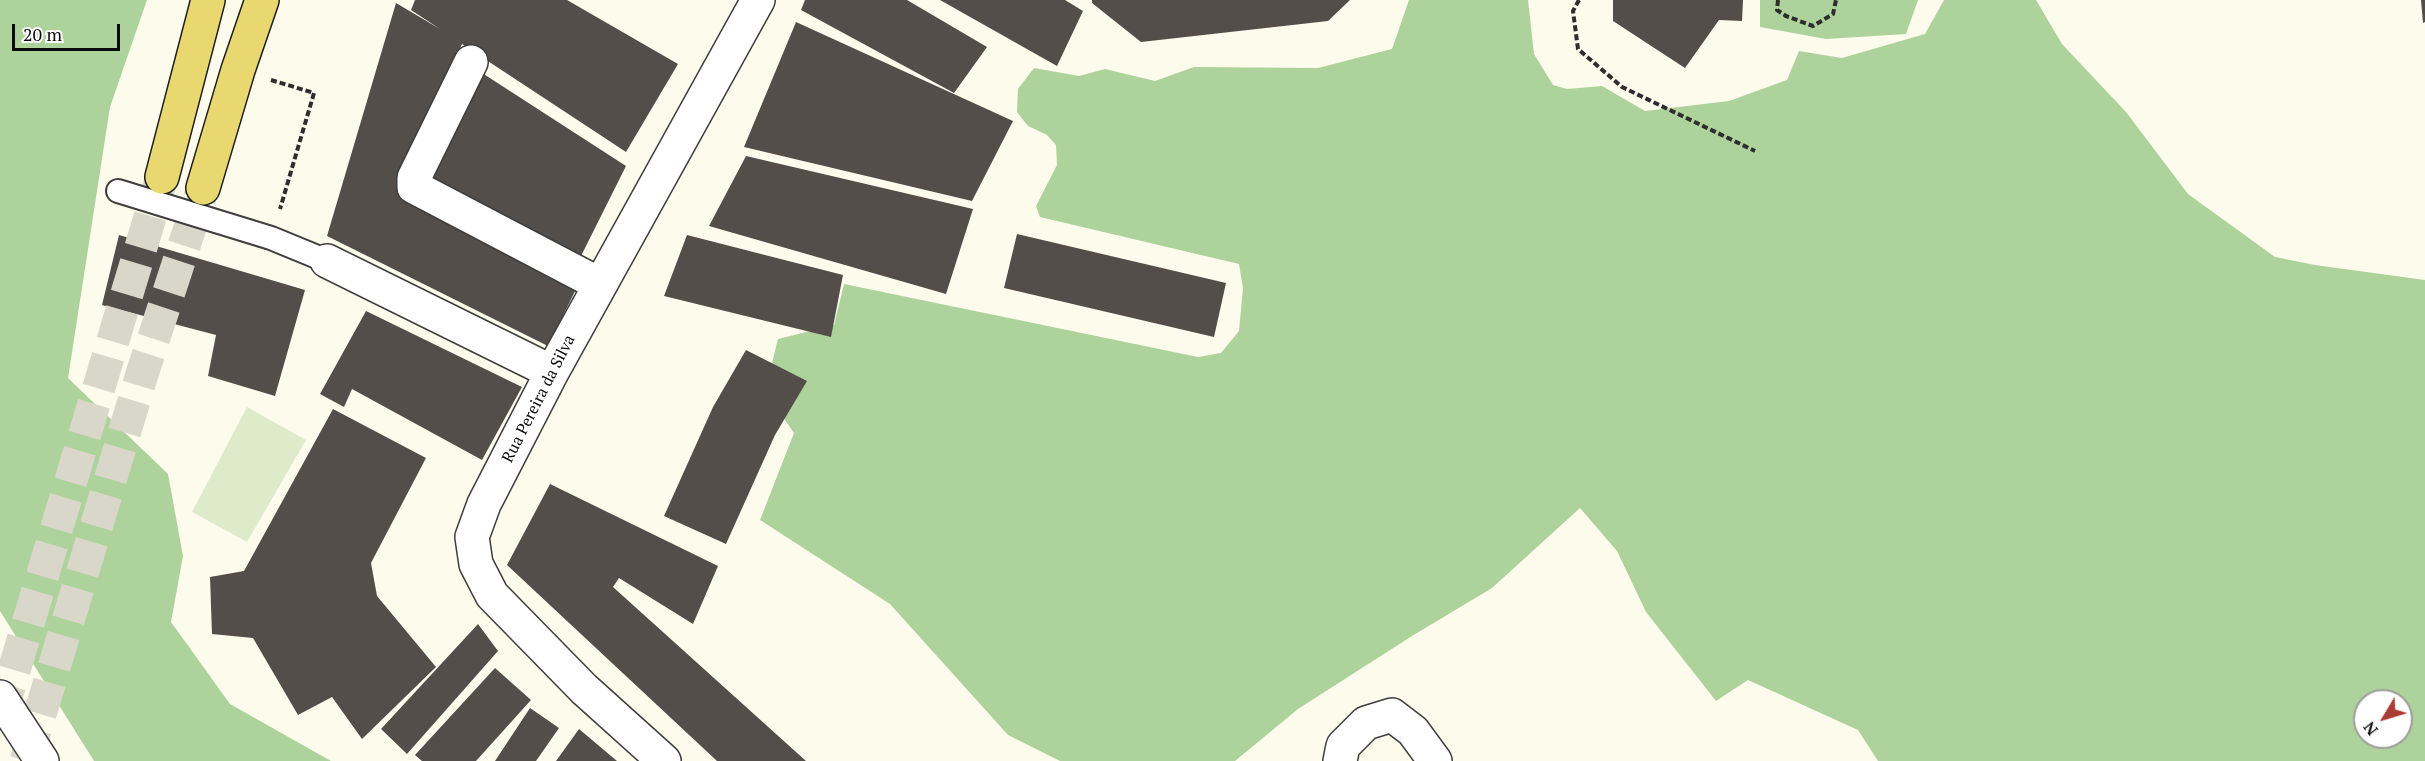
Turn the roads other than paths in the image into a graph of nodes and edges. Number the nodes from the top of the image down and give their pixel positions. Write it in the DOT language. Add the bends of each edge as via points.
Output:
graph roads {
  1 [pos="208,0"];
  2 [pos="262,0"];
  3 [pos="758,0"];
  4 [pos="471,62"];
  5 [pos="162,177"];
  6 [pos="203,188"];
  7 [pos="118,191"];
  8 [pos="327,261"];
  9 [pos="599,284"];
  10 [pos="552,372"];
  11 [pos="0,697"];
  12 [pos="42,761"];
  13 [pos="664,761"];
  14 [pos="1340,761"];
  15 [pos="1435,761"];
  1 -- 5 [label="main road"];
  2 -- 6 [label="main road"];
  3 -- 9 [label="street, Rua Pereira da Silva"];
  4 -- 9 [label="street" via="414,178 414,187"];
  7 -- 8 [label="lane" via="271,238"];
  8 -- 10 [label="street"];
  9 -- 10 [label="street, Rua Pereira da Silva"];
  10 -- 13 [label="street, Rua Pereira da Silva" via="484,504 472,537 476,564 492,595 584,689"];
  11 -- 12 [label="street"];
  14 -- 15 [label="street" via="1343,746 1366,723 1392,715 1413,731"];
}
